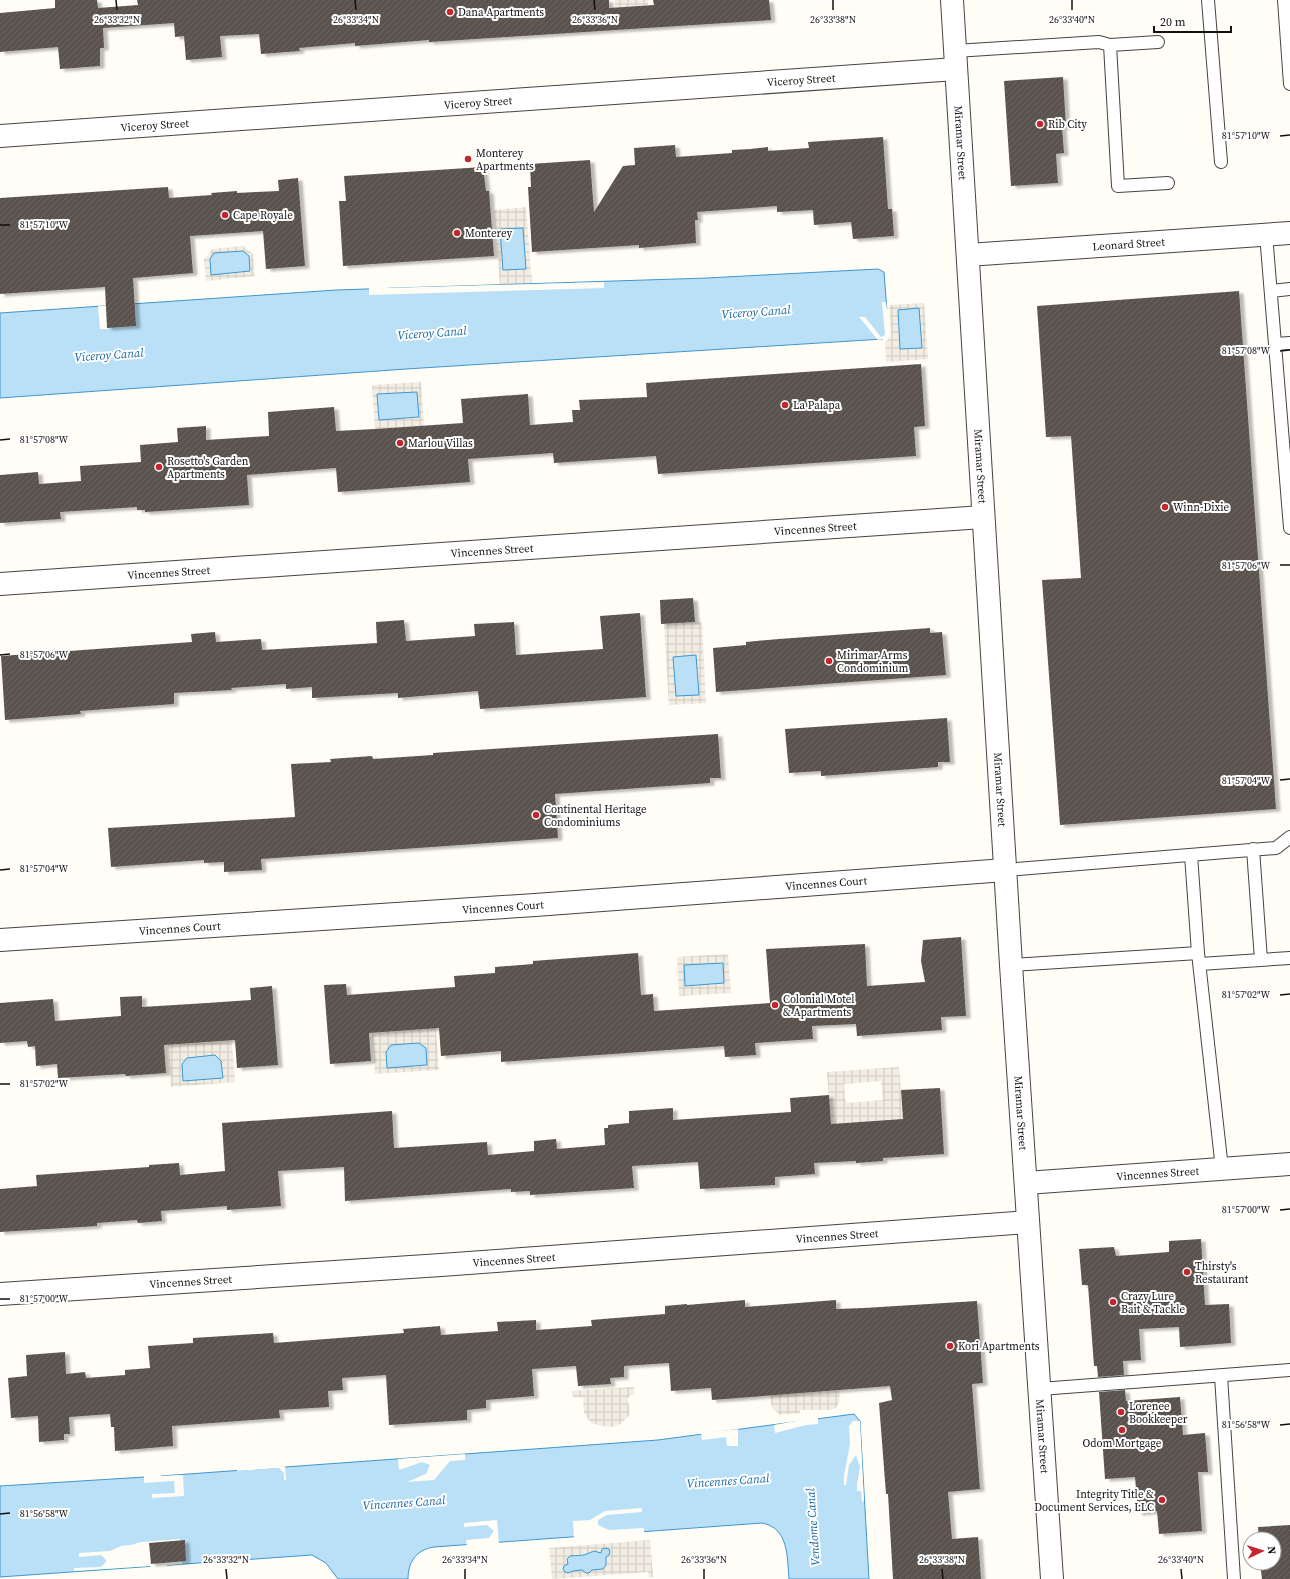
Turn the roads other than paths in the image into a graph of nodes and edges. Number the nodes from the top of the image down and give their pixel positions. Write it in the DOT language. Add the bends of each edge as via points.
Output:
graph roads {
  1 [pos="952,0"];
  2 [pos="1208,0"];
  3 [pos="1284,0"];
  4 [pos="1158,42"];
  5 [pos="1110,46"];
  6 [pos="955,60"];
  7 [pos="1290,84"];
  8 [pos="0,136"];
  9 [pos="1221,162"];
  10 [pos="1168,183"];
  11 [pos="1290,233"];
  12 [pos="1266,234"];
  13 [pos="968,254"];
  14 [pos="1290,289"];
  15 [pos="1271,290"];
  16 [pos="1290,343"];
  17 [pos="1275,344"];
  18 [pos="1285,401"];
  19 [pos="1288,463"];
  20 [pos="983,517"];
  21 [pos="1290,523"];
  22 [pos="1290,528"];
  23 [pos="0,584"];
  24 [pos="1290,837"];
  25 [pos="1254,849"];
  26 [pos="1191,855"];
  27 [pos="1005,870"];
  28 [pos="0,940"];
  29 [pos="1290,958"];
  30 [pos="1199,959"];
  31 [pos="1261,960"];
  32 [pos="1011,965"];
  33 [pos="1290,1164"];
  34 [pos="1222,1169"];
  35 [pos="1026,1183"];
  36 [pos="1028,1222"];
  37 [pos="0,1294"];
  38 [pos="1290,1370"];
  39 [pos="1221,1376"];
  40 [pos="1040,1389"];
  41 [pos="1052,1579"];
  42 [pos="1234,1579"];
  1 -- 6 [label="street, Miramar Street"];
  2 -- 9 [label="lane"];
  3 -- 7 [label="lane"];
  4 -- 5 [label="lane"];
  5 -- 6 [label="lane" via="1098,42"];
  5 -- 10 [label="lane" via="1118,186"];
  6 -- 8 [label="street, Viceroy Street"];
  6 -- 13 [label="street, Miramar Street"];
  11 -- 12 [label="street, Leonard Street"];
  12 -- 13 [label="street, Leonard Street"];
  12 -- 15 [label="lane"];
  13 -- 20 [label="street, Miramar Street"];
  14 -- 15 [label="lane"];
  15 -- 17 [label="lane"];
  16 -- 17 [label="lane"];
  17 -- 18 [label="lane"];
  18 -- 19 [label="lane"];
  19 -- 21 [label="lane"];
  20 -- 23 [label="street, Vincennes Street"];
  20 -- 27 [label="street, Miramar Street"];
  21 -- 22 [label="lane"];
  24 -- 25 [label="lane" via="1276,848"];
  25 -- 26 [label="lane"];
  25 -- 31 [label="lane"];
  26 -- 27 [label="lane"];
  26 -- 30 [label="lane"];
  27 -- 28 [label="street, Vincennes Court"];
  27 -- 32 [label="street, Miramar Street"];
  29 -- 31 [label="lane"];
  30 -- 31 [label="lane"];
  30 -- 32 [label="lane"];
  30 -- 34 [label="lane"];
  32 -- 35 [label="street, Miramar Street"];
  33 -- 34 [label="street, Vincennes Street"];
  34 -- 35 [label="street, Vincennes Street"];
  35 -- 36 [label="street, Miramar Street"];
  36 -- 37 [label="street, Vincennes Street"];
  36 -- 40 [label="street, Miramar Street"];
  38 -- 39 [label="lane"];
  39 -- 40 [label="lane"];
  39 -- 42 [label="lane"];
  40 -- 41 [label="street, Miramar Street"];
}
